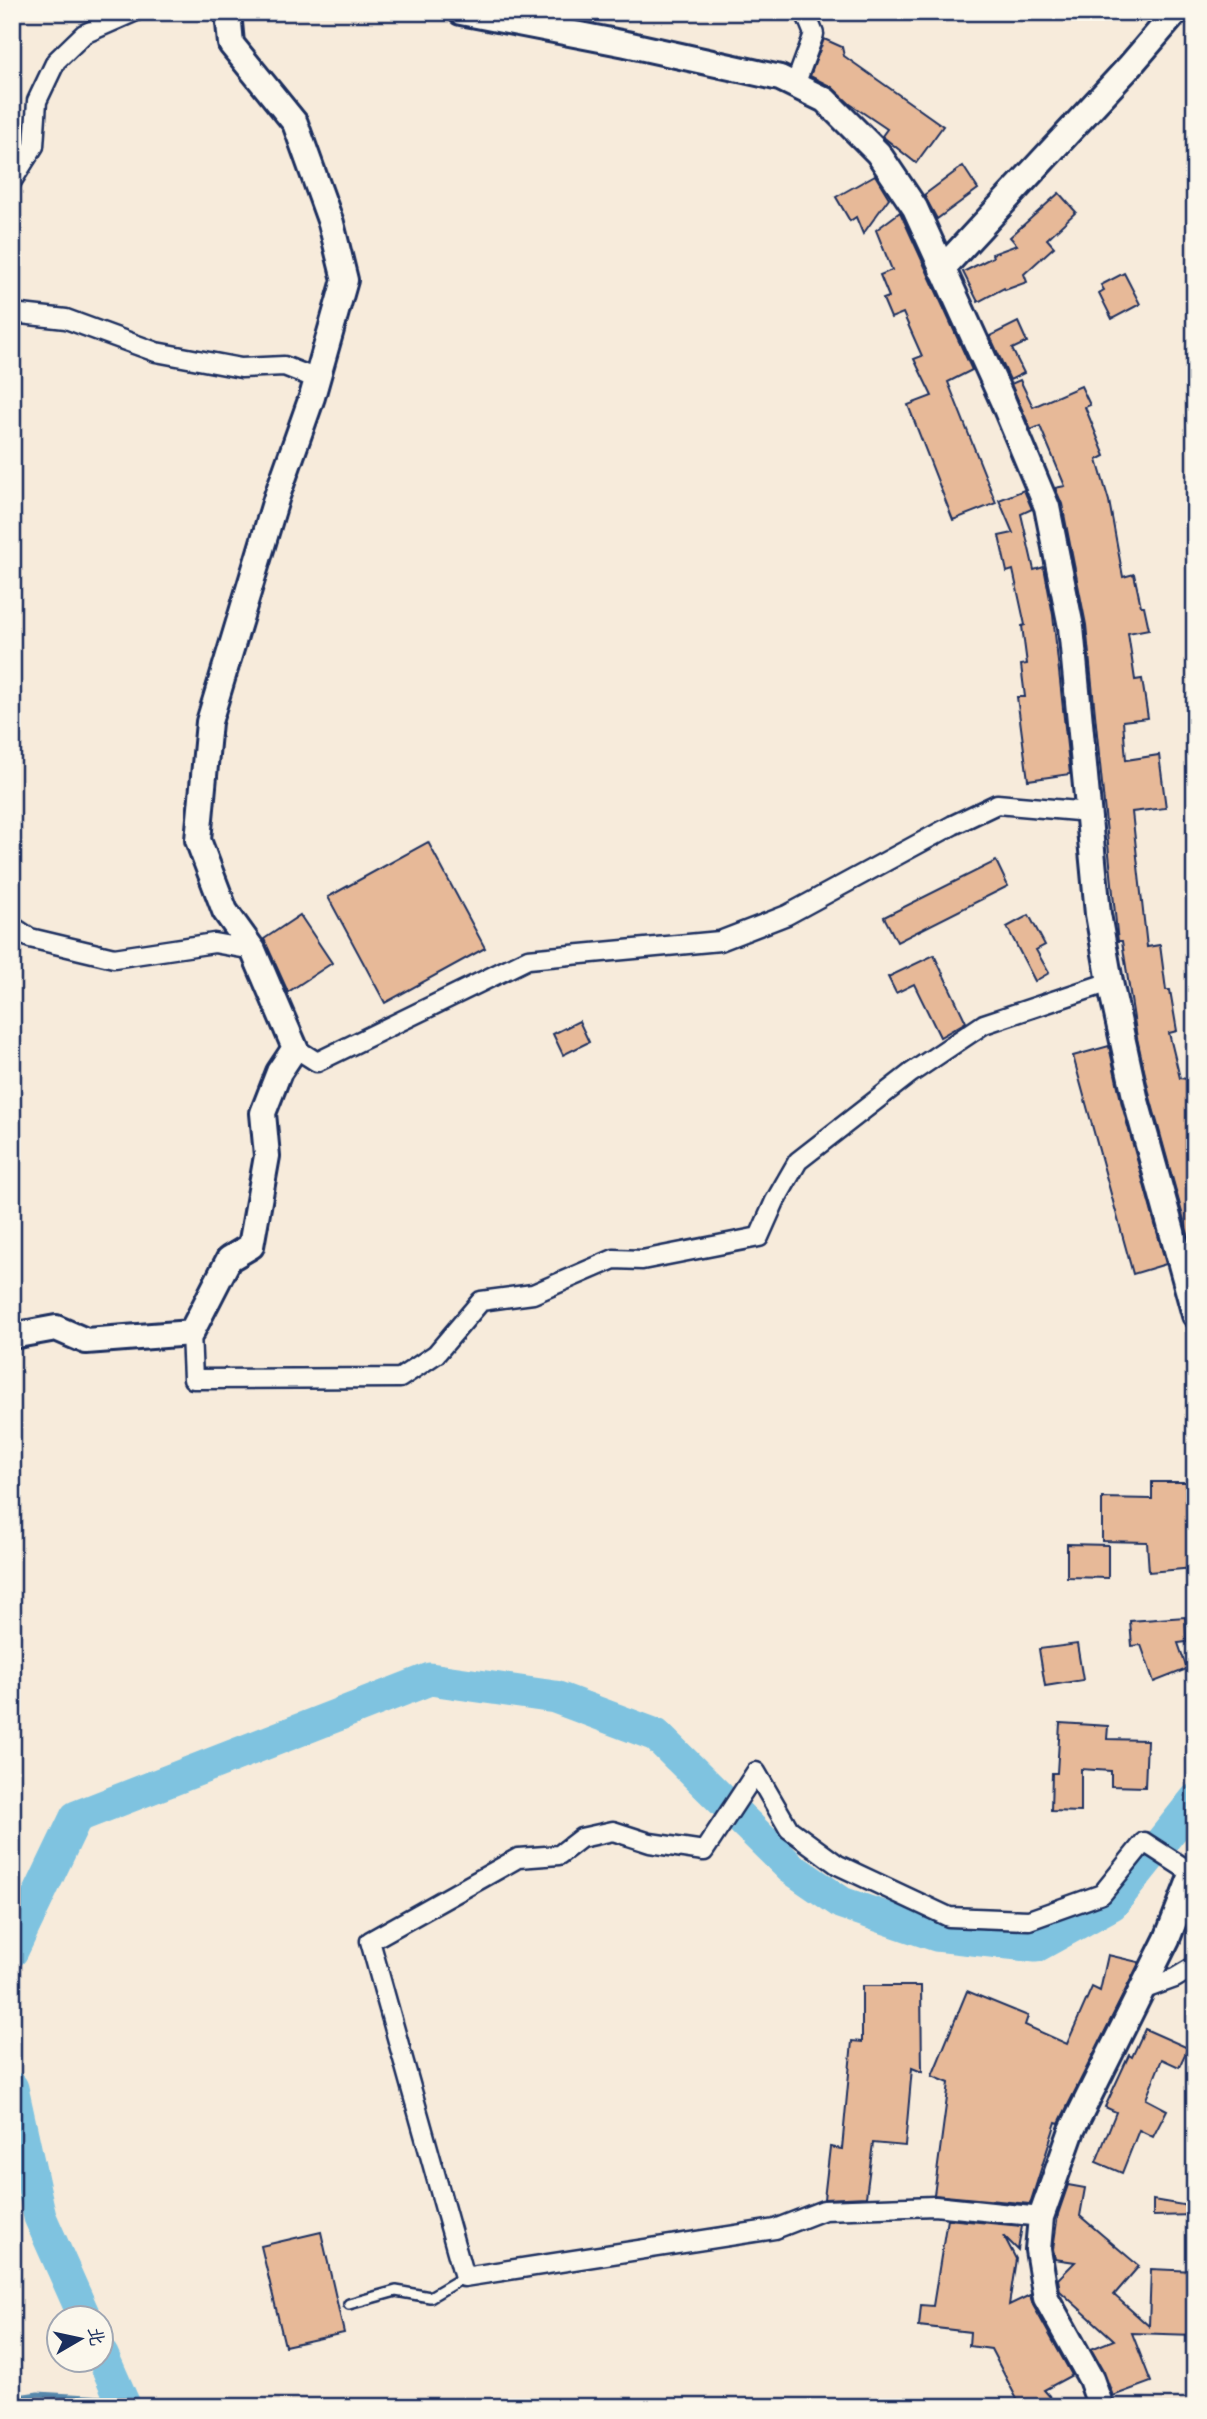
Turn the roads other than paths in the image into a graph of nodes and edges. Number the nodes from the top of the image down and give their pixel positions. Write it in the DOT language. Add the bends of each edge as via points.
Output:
graph roads {
  1 [pos="134,12"];
  2 [pos="228,12"];
  3 [pos="461,12"];
  4 [pos="806,12"];
  5 [pos="1176,12"];
  6 [pos="795,85"];
  7 [pos="12,181"];
  8 [pos="942,269"];
  9 [pos="12,313"];
  10 [pos="317,379"];
  11 [pos="1089,812"];
  12 [pos="12,926"];
  13 [pos="253,950"];
  14 [pos="1110,982"];
  15 [pos="295,1048"];
  16 [pos="1195,1315"];
  17 [pos="191,1333"];
  18 [pos="12,1336"];
  19 [pos="1189,1868"];
  20 [pos="1195,1966"];
  21 [pos="1142,1990"];
  22 [pos="1041,2217"];
  23 [pos="464,2277"];
  24 [pos="349,2305"];
  25 [pos="1101,2407"];
  1 -- 7 [label="street" via="85,34 56,61 37,101 34,146"];
  2 -- 10 [label="street" via="231,44 295,122 337,246 345,280"];
  3 -- 6 [label="street" via="741,69"];
  4 -- 6 [label="street" via="814,34"];
  5 -- 8 [label="street"];
  6 -- 8 [label="street" via="825,100 878,153 915,208"];
  8 -- 11 [label="street" via="1047,507 1071,627"];
  9 -- 10 [label="street" via="66,319 156,352 241,368 284,366"];
  10 -- 13 [label="street" via="209,722 198,840 225,911"];
  11 -- 14 [label="street" via="1098,914"];
  11 -- 15 [label="street" via="998,804 787,915 720,941 528,959 317,1062"];
  12 -- 13 [label="street" via="30,938 114,958 214,943"];
  13 -- 15 [label="street"];
  14 -- 16 [label="street" via="1136,1101"];
  14 -- 17 [label="street" via="984,1024 911,1073 798,1161 759,1237 642,1260 614,1259 533,1294 481,1301 436,1354 400,1378 193,1378"];
  15 -- 17 [label="street" via="262,1113 267,1156 251,1246 229,1259"];
  17 -- 18 [label="street" via="86,1341 56,1328"];
  19 -- 21 [label="street" via="1167,1939"];
  19 -- 23 [label="street" via="1144,1842 1102,1894 1029,1920 949,1917 838,1865 789,1829 756,1772 704,1851 650,1843 613,1831 581,1838 559,1856 517,1857 370,1941"];
  20 -- 21 [label="street" via="1175,1979"];
  21 -- 22 [label="street" via="1072,2130"];
  22 -- 23 [label="street" via="935,2206 824,2210 775,2229"];
  22 -- 25 [label="street" via="1038,2250 1046,2298 1091,2379"];
  23 -- 24 [label="lane" via="430,2297 396,2291"];
}
